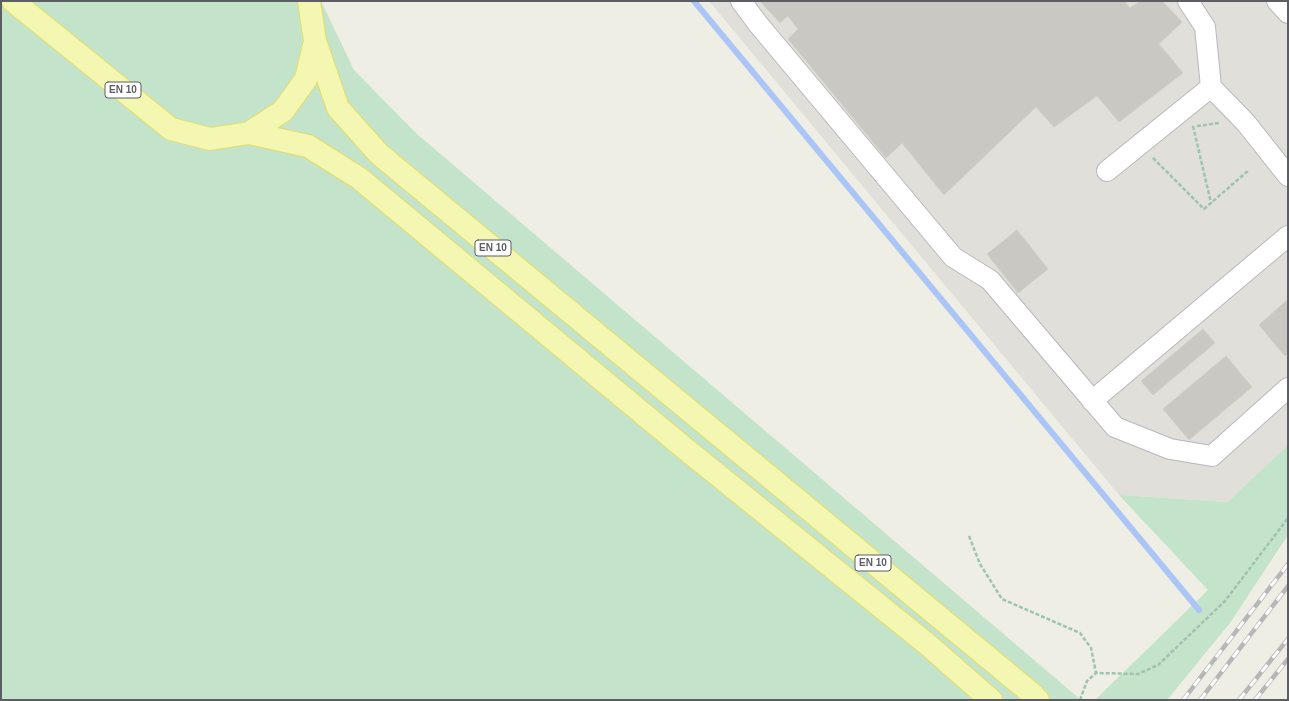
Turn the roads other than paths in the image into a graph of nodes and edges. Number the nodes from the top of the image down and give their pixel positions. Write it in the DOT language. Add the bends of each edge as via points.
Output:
graph roads {
  1 [pos="13,1"];
  2 [pos="309,1"];
  3 [pos="741,1"];
  4 [pos="1188,1"];
  5 [pos="1277,1"];
  6 [pos="1288,13"];
  7 [pos="315,41"];
  8 [pos="1212,87"];
  9 [pos="249,133"];
  10 [pos="1107,171"];
  11 [pos="1288,176"];
  12 [pos="1288,236"];
  13 [pos="1288,388"];
  14 [pos="1092,401"];
  15 [pos="991,700"];
  16 [pos="1038,700"];
  1 -- 9 [label="main road, EN 10" via="171,130 210,139"];
  2 -- 7 [label="main road, EN 10"];
  3 -- 14 [label="lane" via="953,257 990,280"];
  4 -- 8 [label="lane" via="1205,27"];
  5 -- 6 [label="lane"];
  7 -- 9 [label="main road, EN 10" via="306,79 287,106"];
  7 -- 16 [label="main road, EN 10" via="338,108 379,154"];
  8 -- 10 [label="lane"];
  8 -- 11 [label="lane"];
  9 -- 15 [label="main road, EN 10" via="308,146 359,178 688,451 927,644"];
  12 -- 14 [label="lane"];
  13 -- 14 [label="lane" via="1212,456 1170,449 1115,427"];
}
